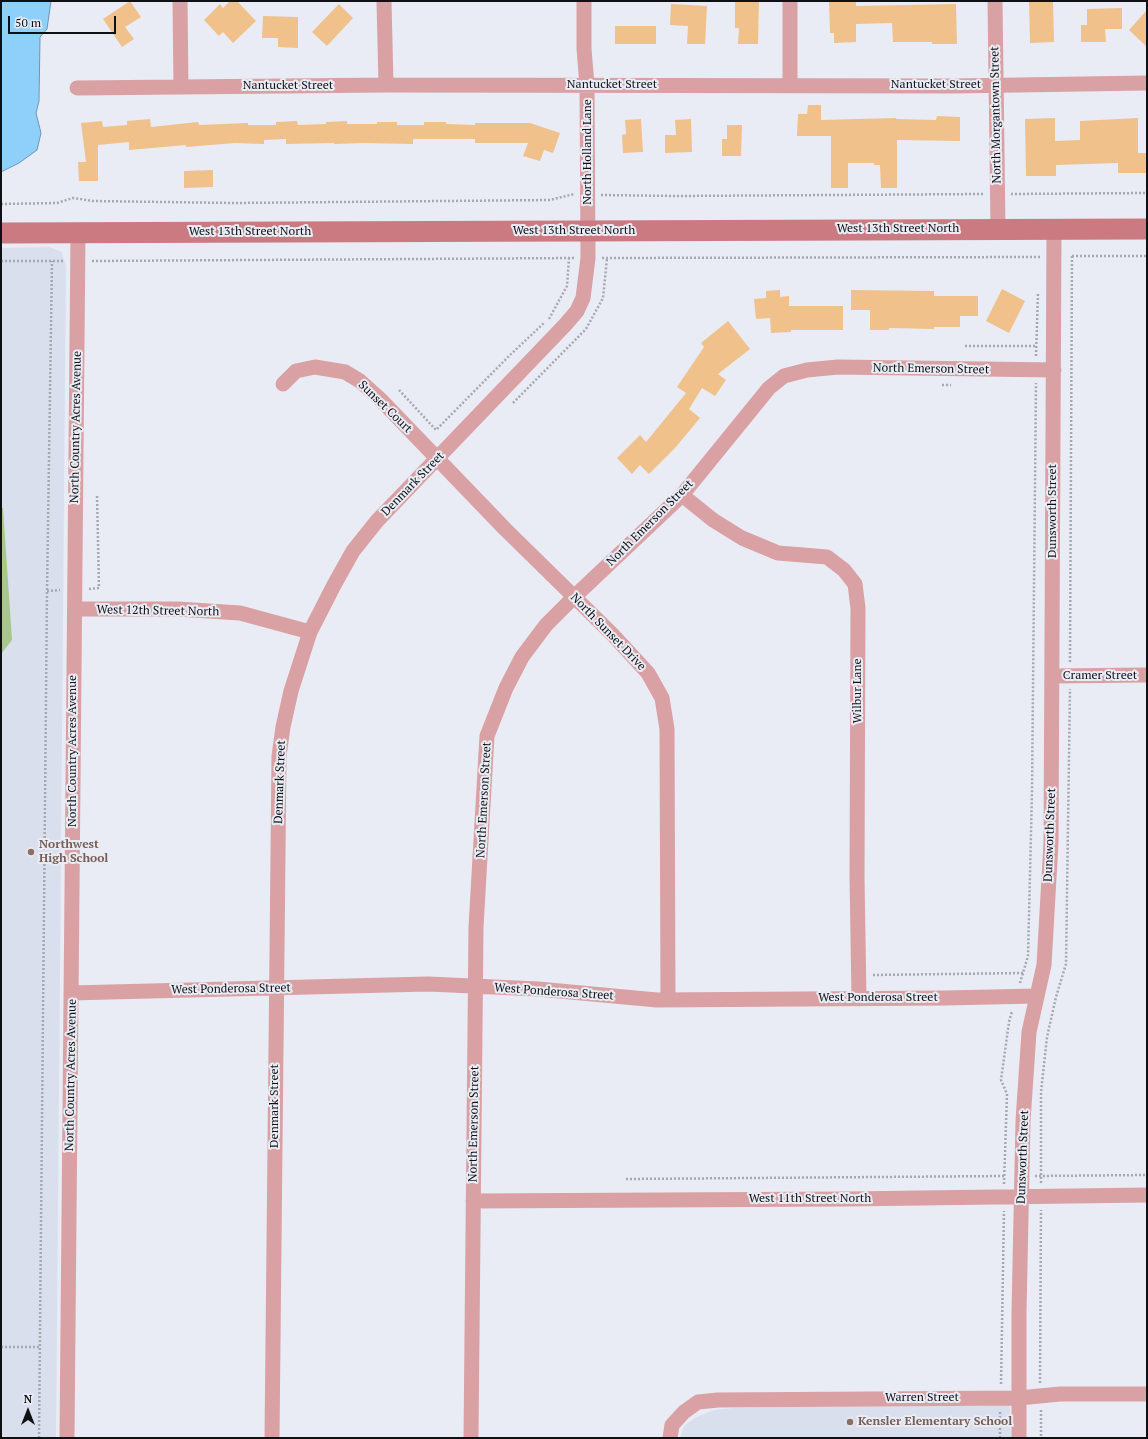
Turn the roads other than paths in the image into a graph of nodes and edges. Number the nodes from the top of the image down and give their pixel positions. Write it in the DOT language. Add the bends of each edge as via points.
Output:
graph roads {
  1 [pos="180,1"];
  2 [pos="384,1"];
  3 [pos="584,1"];
  4 [pos="790,1"];
  5 [pos="995,1"];
  6 [pos="1147,83"];
  7 [pos="386,85"];
  8 [pos="587,85"];
  9 [pos="790,85"];
  10 [pos="996,85"];
  11 [pos="181,87"];
  12 [pos="77,88"];
  13 [pos="998,229"];
  14 [pos="1054,229"];
  15 [pos="1147,229"];
  16 [pos="588,231"];
  17 [pos="1,233"];
  18 [pos="78,233"];
  19 [pos="1054,370"];
  20 [pos="284,384"];
  21 [pos="437,458"];
  22 [pos="682,495"];
  23 [pos="574,597"];
  24 [pos="74,609"];
  25 [pos="310,632"];
  26 [pos="1147,675"];
  27 [pos="1052,676"];
  28 [pos="476,987"];
  29 [pos="276,988"];
  30 [pos="72,993"];
  31 [pos="1038,996"];
  32 [pos="668,999"];
  33 [pos="859,999"];
  34 [pos="1147,1195"];
  35 [pos="1021,1197"];
  36 [pos="473,1201"];
  37 [pos="1147,1394"];
  38 [pos="1019,1398"];
  39 [pos="67,1438"];
  40 [pos="272,1438"];
  41 [pos="471,1438"];
  42 [pos="670,1438"];
  43 [pos="1019,1438"];
  1 -- 11 [label="street"];
  2 -- 7 [label="street"];
  3 -- 8 [label="street, North Holland Lane"];
  4 -- 9 [label="street"];
  5 -- 10 [label="street, North Morgantown Street"];
  6 -- 10 [label="street, Nantucket Street"];
  7 -- 8 [label="street, Nantucket Street"];
  7 -- 11 [label="street, Nantucket Street"];
  8 -- 9 [label="street, Nantucket Street"];
  8 -- 16 [label="street, North Holland Lane"];
  9 -- 10 [label="street, Nantucket Street"];
  10 -- 13 [label="street, North Morgantown Street"];
  11 -- 12 [label="street, Nantucket Street"];
  13 -- 14 [label="street, West 13th Street North"];
  13 -- 16 [label="street, West 13th Street North"];
  14 -- 15 [label="street, West 13th Street North"];
  14 -- 19 [label="street, Dunsworth Street"];
  16 -- 18 [label="street, West 13th Street North"];
  16 -- 21 [label="street, Denmark Street" via="586,280 583,298 577,311"];
  17 -- 18 [label="street, West 13th Street North"];
  18 -- 24 [label="street, North Country Acres Avenue"];
  19 -- 22 [label="street, North Emerson Street" via="838,368 807,370 784,376 769,388"];
  19 -- 27 [label="street, Dunsworth Street"];
  20 -- 21 [label="street, Sunset Court" via="296,371 315,367 345,372 360,381 380,399"];
  21 -- 23 [label="street, North Sunset Drive"];
  21 -- 25 [label="street, Denmark Street" via="377,521 353,551"];
  22 -- 23 [label="street, North Emerson Street"];
  22 -- 33 [label="street, Wilbur Lane" via="713,520 742,538 778,553 827,558 844,570 855,584 858,608"];
  23 -- 28 [label="street, North Emerson Street" via="546,625 522,657 506,688 487,736 476,927"];
  23 -- 32 [label="street, North Sunset Drive" via="648,673 662,698 667,729"];
  24 -- 25 [label="street, West 12th Street North" via="177,608 240,613"];
  24 -- 30 [label="street, North Country Acres Avenue"];
  25 -- 29 [label="street, Denmark Street" via="291,691 279,756"];
  26 -- 27 [label="street, Cramer Street"];
  27 -- 31 [label="street, Dunsworth Street" via="1051,843 1044,965"];
  28 -- 29 [label="street, West Ponderosa Street" via="428,984"];
  28 -- 32 [label="street, West Ponderosa Street"];
  28 -- 36 [label="street, North Emerson Street"];
  29 -- 30 [label="street, West Ponderosa Street"];
  29 -- 40 [label="street, Denmark Street"];
  30 -- 39 [label="street, North Country Acres Avenue"];
  31 -- 33 [label="street, West Ponderosa Street"];
  31 -- 35 [label="street, Dunsworth Street" via="1029,1032"];
  32 -- 33 [label="street, West Ponderosa Street"];
  34 -- 35 [label="street, West 11th Street North"];
  35 -- 36 [label="street, West 11th Street North"];
  35 -- 38 [label="street, Dunsworth Street"];
  36 -- 41 [label="street, North Emerson Street"];
  37 -- 38 [label="street, Warren Street" via="1060,1394"];
  38 -- 42 [label="street, Warren Street" via="698,1402 672,1425"];
  38 -- 43 [label="street, Dunsworth Street"];
}
